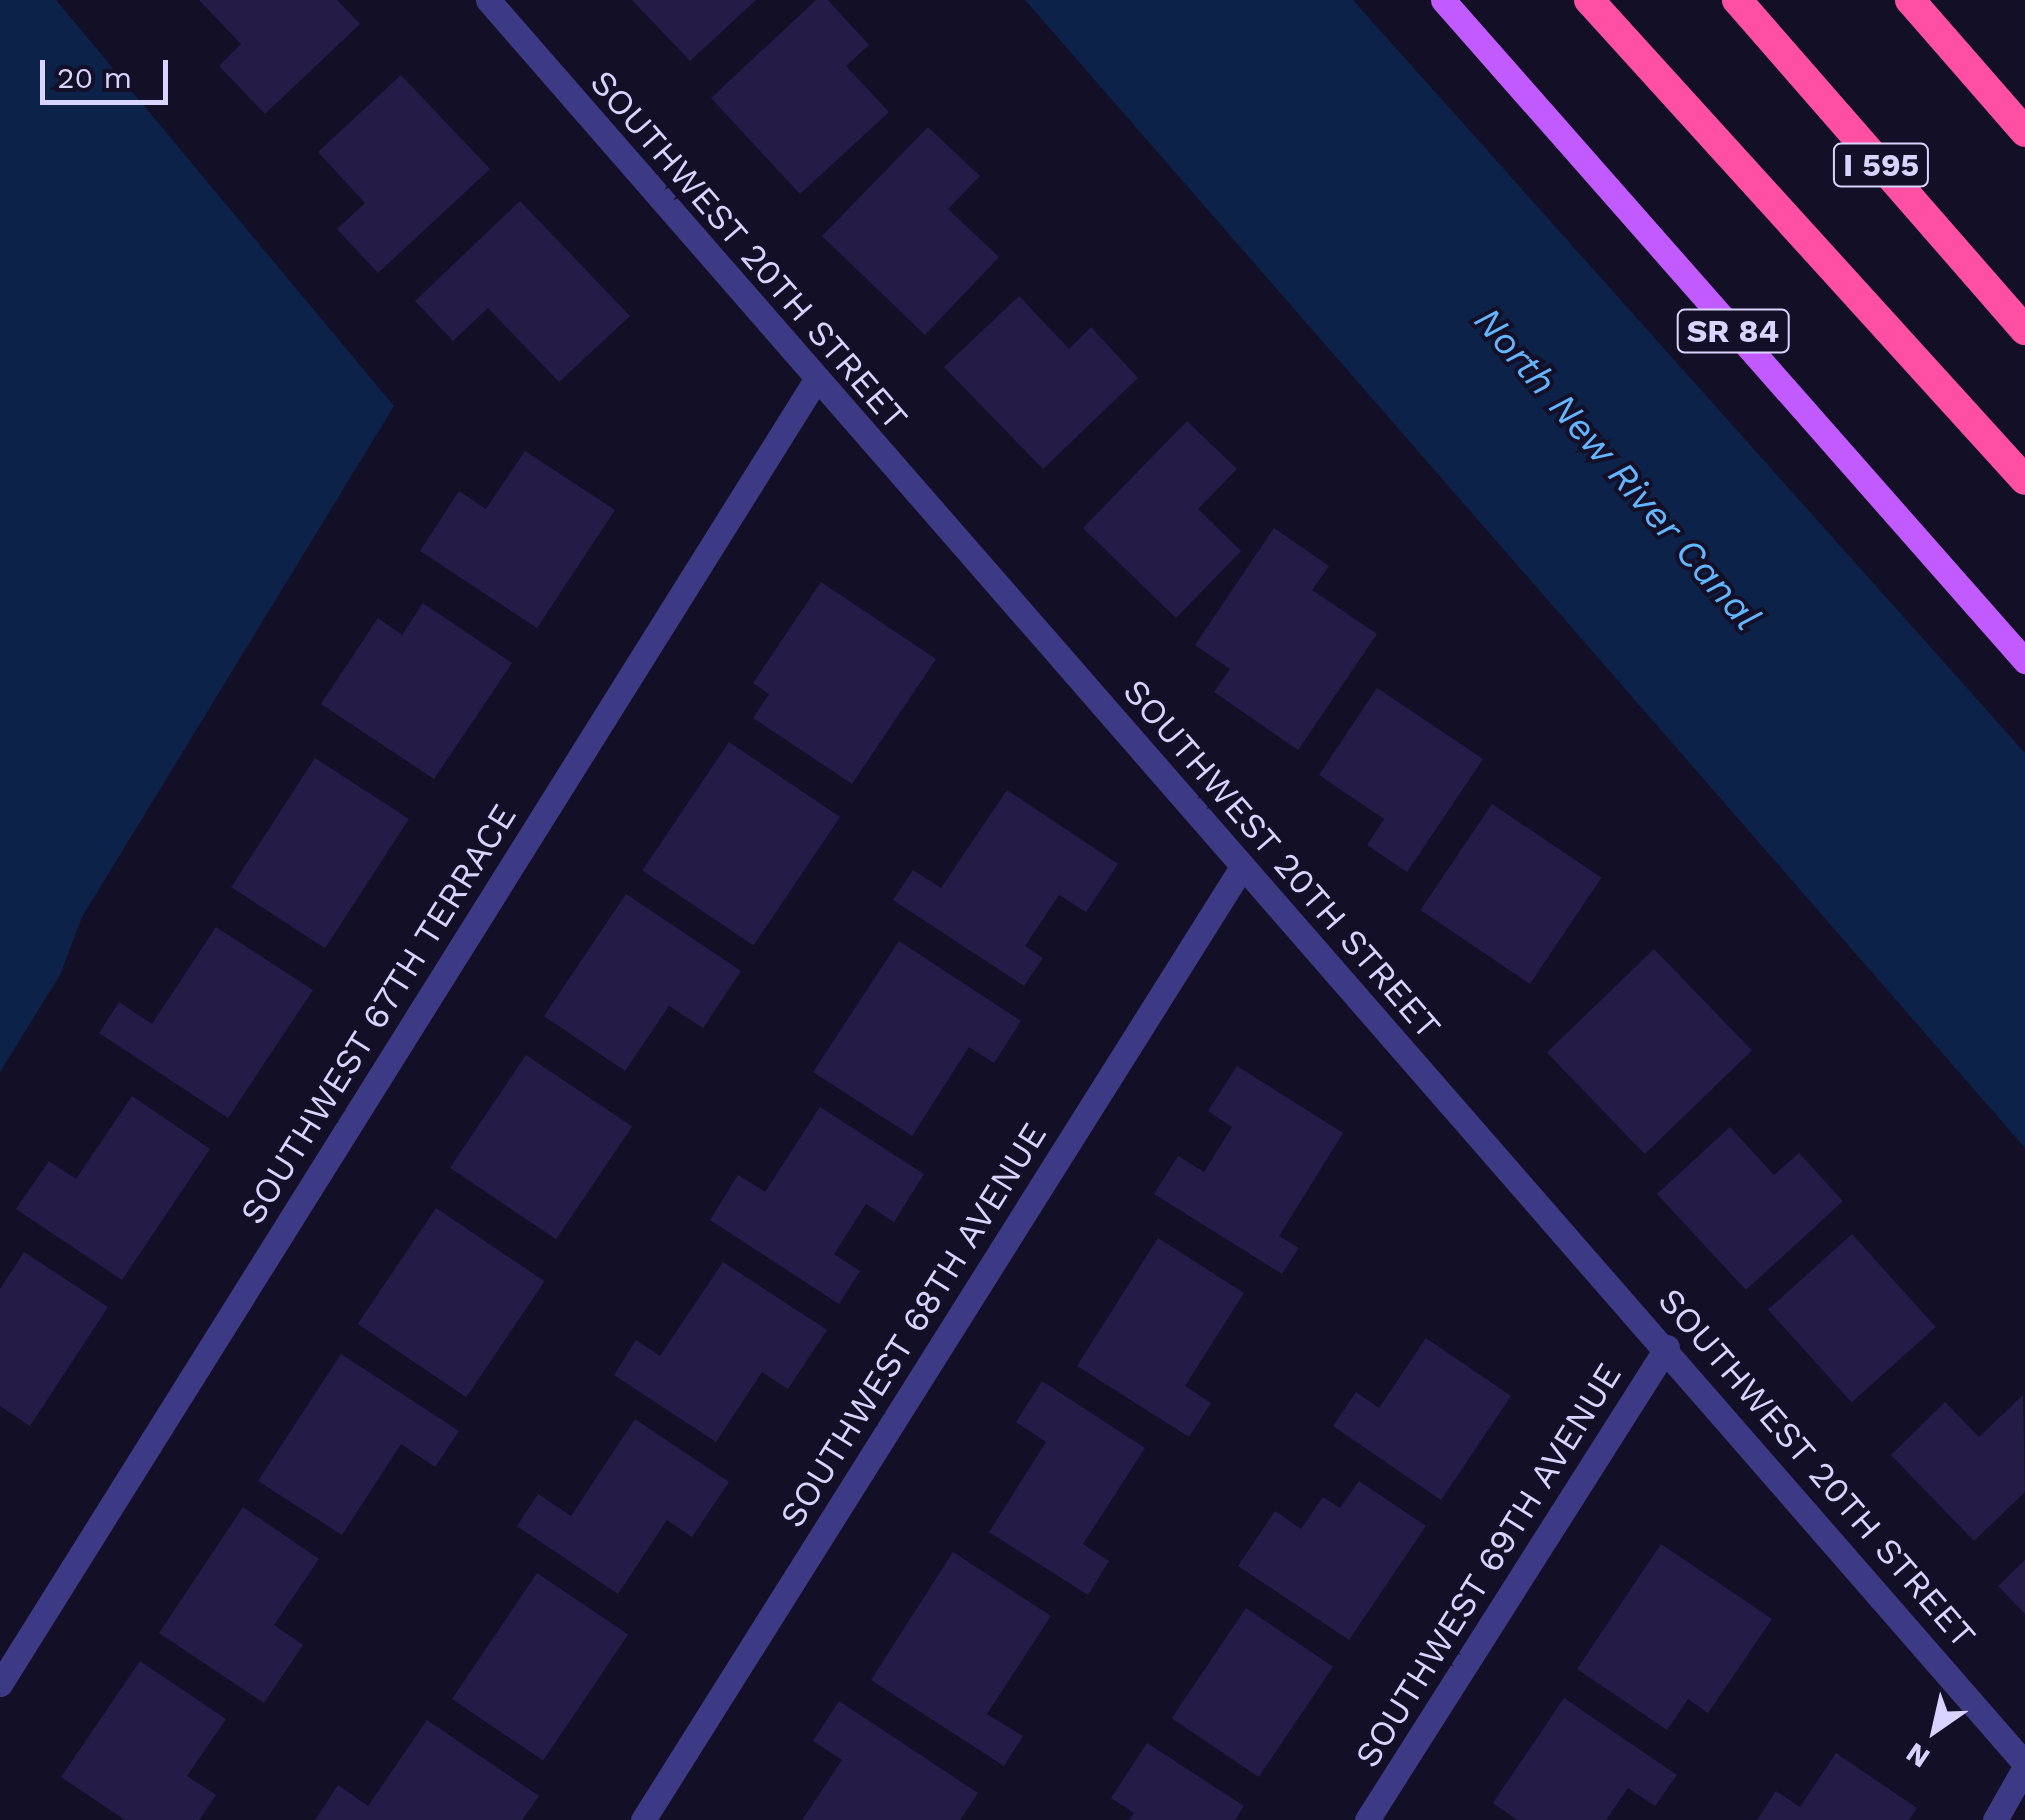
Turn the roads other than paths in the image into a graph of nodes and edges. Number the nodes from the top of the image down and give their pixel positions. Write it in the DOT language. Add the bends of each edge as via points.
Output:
graph roads {
  1 [pos="488,0"];
  2 [pos="1444,0"];
  3 [pos="1589,0"];
  4 [pos="1737,0"];
  5 [pos="1910,0"];
  6 [pos="2025,132"];
  7 [pos="2025,330"];
  8 [pos="815,381"];
  9 [pos="2025,480"];
  10 [pos="2025,660"];
  11 [pos="1242,868"];
  12 [pos="1667,1347"];
  13 [pos="0,1684"];
  14 [pos="2025,1766"];
  15 [pos="643,1820"];
  16 [pos="1367,1820"];
  17 [pos="1994,1820"];
  1 -- 8 [label="street, SOUTHWEST 20TH STREET"];
  2 -- 10 [label="main road, SR 84"];
  3 -- 9 [label="highway"];
  4 -- 7 [label="highway, I 595"];
  5 -- 6 [label="highway"];
  8 -- 11 [label="street, SOUTHWEST 20TH STREET"];
  8 -- 13 [label="street, SOUTHWEST 67TH TERRACE"];
  11 -- 12 [label="street, SOUTHWEST 20TH STREET"];
  11 -- 15 [label="street, SOUTHWEST 68TH AVENUE"];
  12 -- 14 [label="street, SOUTHWEST 20TH STREET"];
  12 -- 16 [label="street, SOUTHWEST 69TH AVENUE"];
  14 -- 17 [label="street"];
}
